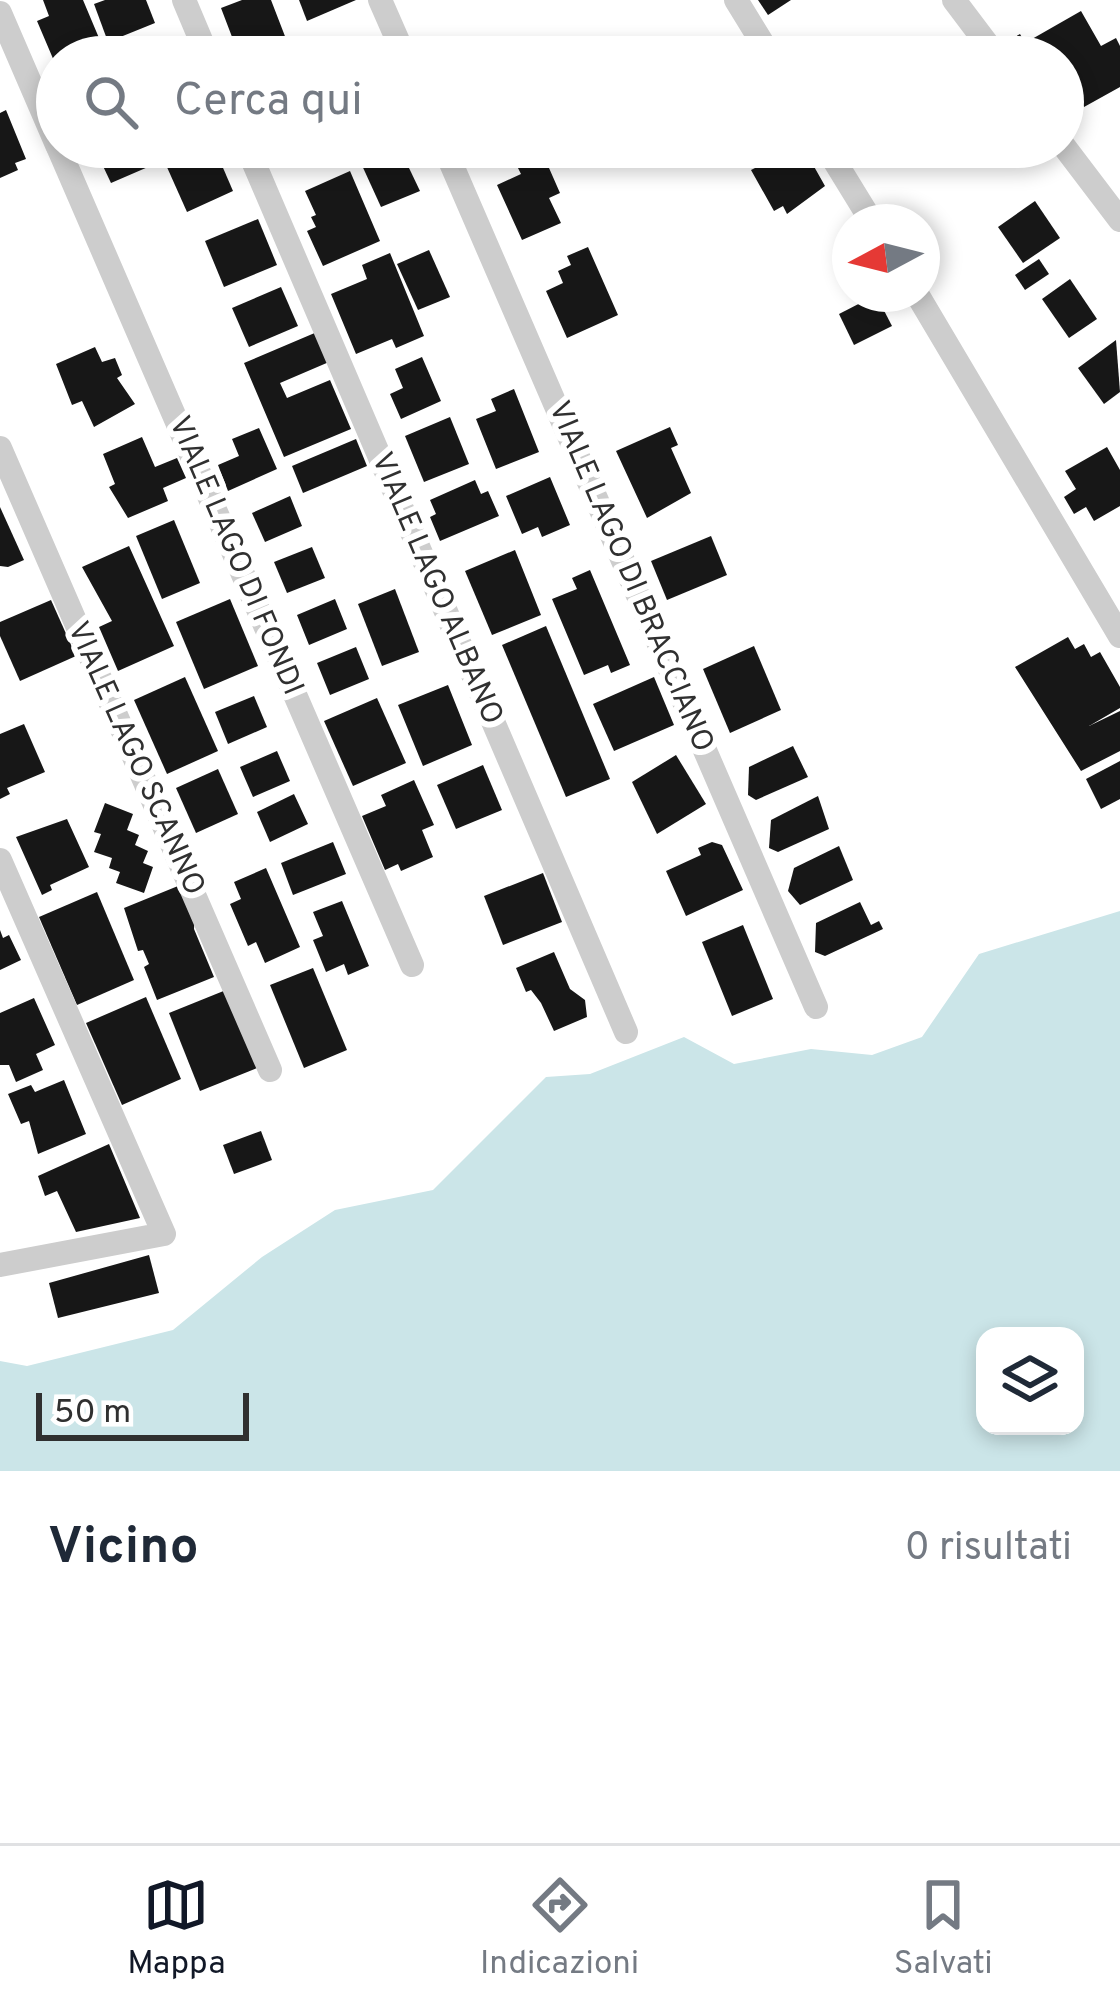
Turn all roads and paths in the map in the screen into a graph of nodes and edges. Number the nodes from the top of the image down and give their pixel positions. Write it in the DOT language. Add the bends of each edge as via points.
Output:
graph roads {
  1 [pos="184,0"];
  2 [pos="380,0"];
  3 [pos="736,0"];
  4 [pos="954,0"];
  5 [pos="0,13"];
  6 [pos="199,36"];
  7 [pos="396,36"];
  8 [pos="758,36"];
  9 [pos="981,36"];
  10 [pos="36,96"];
  11 [pos="68,168"];
  12 [pos="256,168"];
  13 [pos="453,168"];
  14 [pos="839,168"];
  15 [pos="1081,168"];
  16 [pos="861,204"];
  17 [pos="1118,215"];
  18 [pos="927,312"];
  19 [pos="0,448"];
  20 [pos="1120,636"];
  21 [pos="0,860"];
  22 [pos="412,965"];
  23 [pos="817,1007"];
  24 [pos="626,1032"];
  25 [pos="270,1070"];
  26 [pos="0,1265"];
  1 -- 6 [label="street"];
  2 -- 7 [label="street"];
  3 -- 8 [label="street"];
  4 -- 9 [label="street"];
  5 -- 10 [label="street, VIALE LAGO DI FONDI"];
  11 -- 22 [label="street, VIALE LAGO DI FONDI"];
  12 -- 24 [label="street, VIALE LAGO ALBANO"];
  13 -- 23 [label="street, VIALE LAGO DI BRACCIANO"];
  14 -- 16 [label="street"];
  15 -- 17 [label="street"];
  18 -- 20 [label="street"];
  19 -- 25 [label="street, VIALE LAGO SCANNO"];
  21 -- 26 [label="street" via="164,1234"];
}
